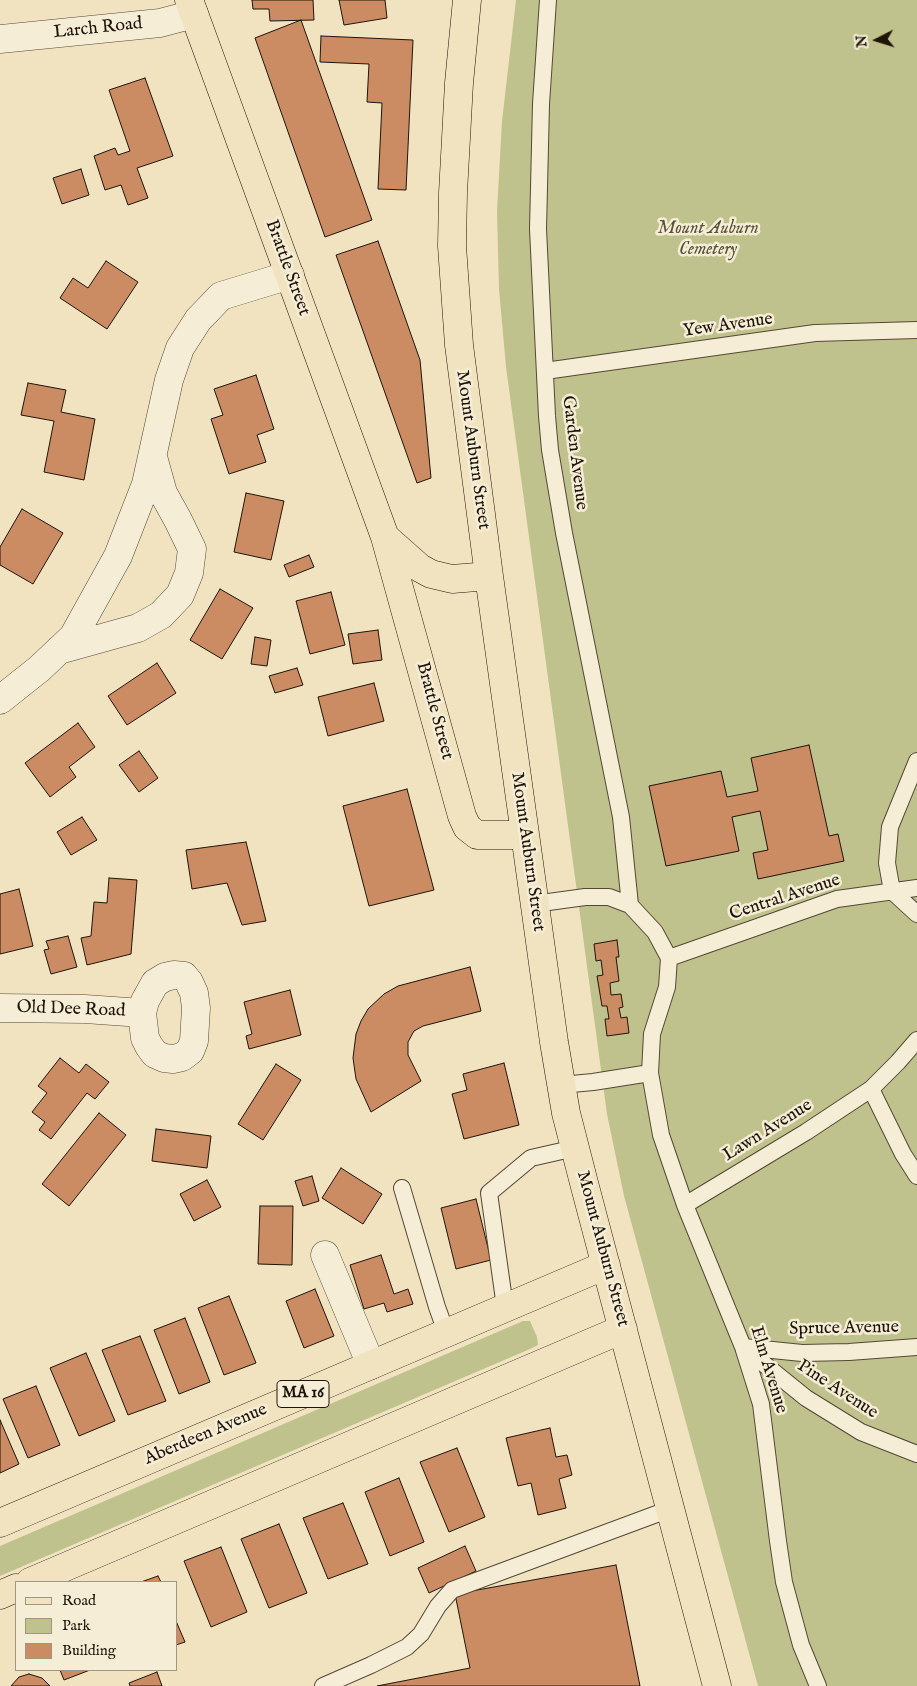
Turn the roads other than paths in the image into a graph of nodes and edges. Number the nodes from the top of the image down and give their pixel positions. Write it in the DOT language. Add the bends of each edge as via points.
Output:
graph roads {
  1 [pos="467,0"];
  2 [pos="548,0"];
  3 [pos="192,7"];
  4 [pos="0,39"];
  5 [pos="290,276"];
  6 [pos="917,330"];
  7 [pos="545,371"];
  8 [pos="153,455"];
  9 [pos="385,536"];
  10 [pos="489,576"];
  11 [pos="59,650"];
  12 [pos="0,700"];
  13 [pos="917,760"];
  14 [pos="524,835"];
  15 [pos="917,888"];
  16 [pos="892,891"];
  17 [pos="534,904"];
  18 [pos="630,904"];
  19 [pos="917,914"];
  20 [pos="669,958"];
  21 [pos="0,1008"];
  22 [pos="142,1012"];
  23 [pos="917,1040"];
  24 [pos="650,1073"];
  25 [pos="561,1084"];
  26 [pos="871,1089"];
  27 [pos="575,1148"];
  28 [pos="917,1176"];
  29 [pos="402,1188"];
  30 [pos="685,1205"];
  31 [pos="325,1255"];
  32 [pos="606,1265"];
  33 [pos="504,1307"];
  34 [pos="623,1329"];
  35 [pos="446,1332"];
  36 [pos="743,1347"];
  37 [pos="917,1347"];
  38 [pos="371,1364"];
  39 [pos="917,1454"];
  40 [pos="670,1509"];
  41 [pos="0,1523"];
  42 [pos="32,1581"];
  43 [pos="15,1588"];
  44 [pos="0,1595"];
  45 [pos="323,1686"];
  46 [pos="717,1686"];
  47 [pos="818,1686"];
  1 -- 10 [label="main road, Mount Auburn Street" via="456,134 452,246 459,345"];
  2 -- 7 [label="lane, Garden Avenue" via="538,229"];
  3 -- 4 [label="street, Larch Road" via="178,20 160,24"];
  3 -- 5 [label="main road, Brattle Street"];
  5 -- 8 [label="street" via="221,296 198,320 180,348 169,380"];
  5 -- 9 [label="main road, Brattle Street"];
  6 -- 7 [label="lane, Yew Avenue" via="815,333"];
  7 -- 18 [label="lane, Garden Avenue" via="550,450 621,816"];
  8 -- 11 [label="street" via="146,484 118,556 73,637"];
  8 -- 11 [label="street" via="163,493 192,549 189,572 180,595 160,615 138,628"];
  9 -- 10 [label="main road, Brattle Street" via="431,574 452,579"];
  9 -- 14 [label="main road, Brattle Street" via="465,823 477,835"];
  10 -- 14 [label="main road, Mount Auburn Street"];
  11 -- 12 [label="street"];
  13 -- 16 [label="lane" via="890,827 887,863"];
  14 -- 17 [label="main road, Mount Auburn Street"];
  15 -- 16 [label="lane, Central Avenue"];
  16 -- 19 [label="lane"];
  16 -- 20 [label="lane, Central Avenue" via="838,900"];
  17 -- 18 [label="lane" via="609,897"];
  17 -- 25 [label="main road, Mount Auburn Street"];
  18 -- 20 [label="lane" via="655,932"];
  20 -- 24 [label="lane, Elm Avenue" via="667,987 652,1034"];
  21 -- 22 [label="street, Old Dee Road"];
  23 -- 26 [label="lane, Lawn Avenue"];
  24 -- 25 [label="lane"];
  24 -- 30 [label="lane, Elm Avenue" via="661,1135"];
  25 -- 27 [label="main road, Mount Auburn Street"];
  26 -- 28 [label="lane"];
  26 -- 30 [label="lane, Lawn Avenue"];
  27 -- 32 [label="main road, Mount Auburn Street"];
  27 -- 33 [label="lane" via="531,1158 489,1193"];
  29 -- 35 [label="lane"];
  30 -- 36 [label="lane, Elm Avenue"];
  31 -- 38 [label="street"];
  32 -- 33 [label="main road, Aberdeen Avenue / MA 16"];
  32 -- 34 [label="main road, Mount Auburn Street"];
  33 -- 35 [label="main road, Aberdeen Avenue / MA 16"];
  34 -- 40 [label="main road, Mount Auburn Street"];
  34 -- 42 [label="main road"];
  35 -- 38 [label="main road, Aberdeen Avenue / MA 16"];
  36 -- 37 [label="lane, Spruce Avenue" via="802,1353"];
  36 -- 39 [label="lane, Pine Avenue" via="806,1398 861,1432"];
  36 -- 47 [label="lane, Elm Avenue" via="762,1404 784,1582 801,1645"];
  38 -- 41 [label="main road, Aberdeen Avenue / MA 16"];
  40 -- 45 [label="lane" via="452,1590 421,1634 407,1647"];
  40 -- 46 [label="main road, Mount Auburn Street"];
  43 -- 44 [label="main road"];
}
